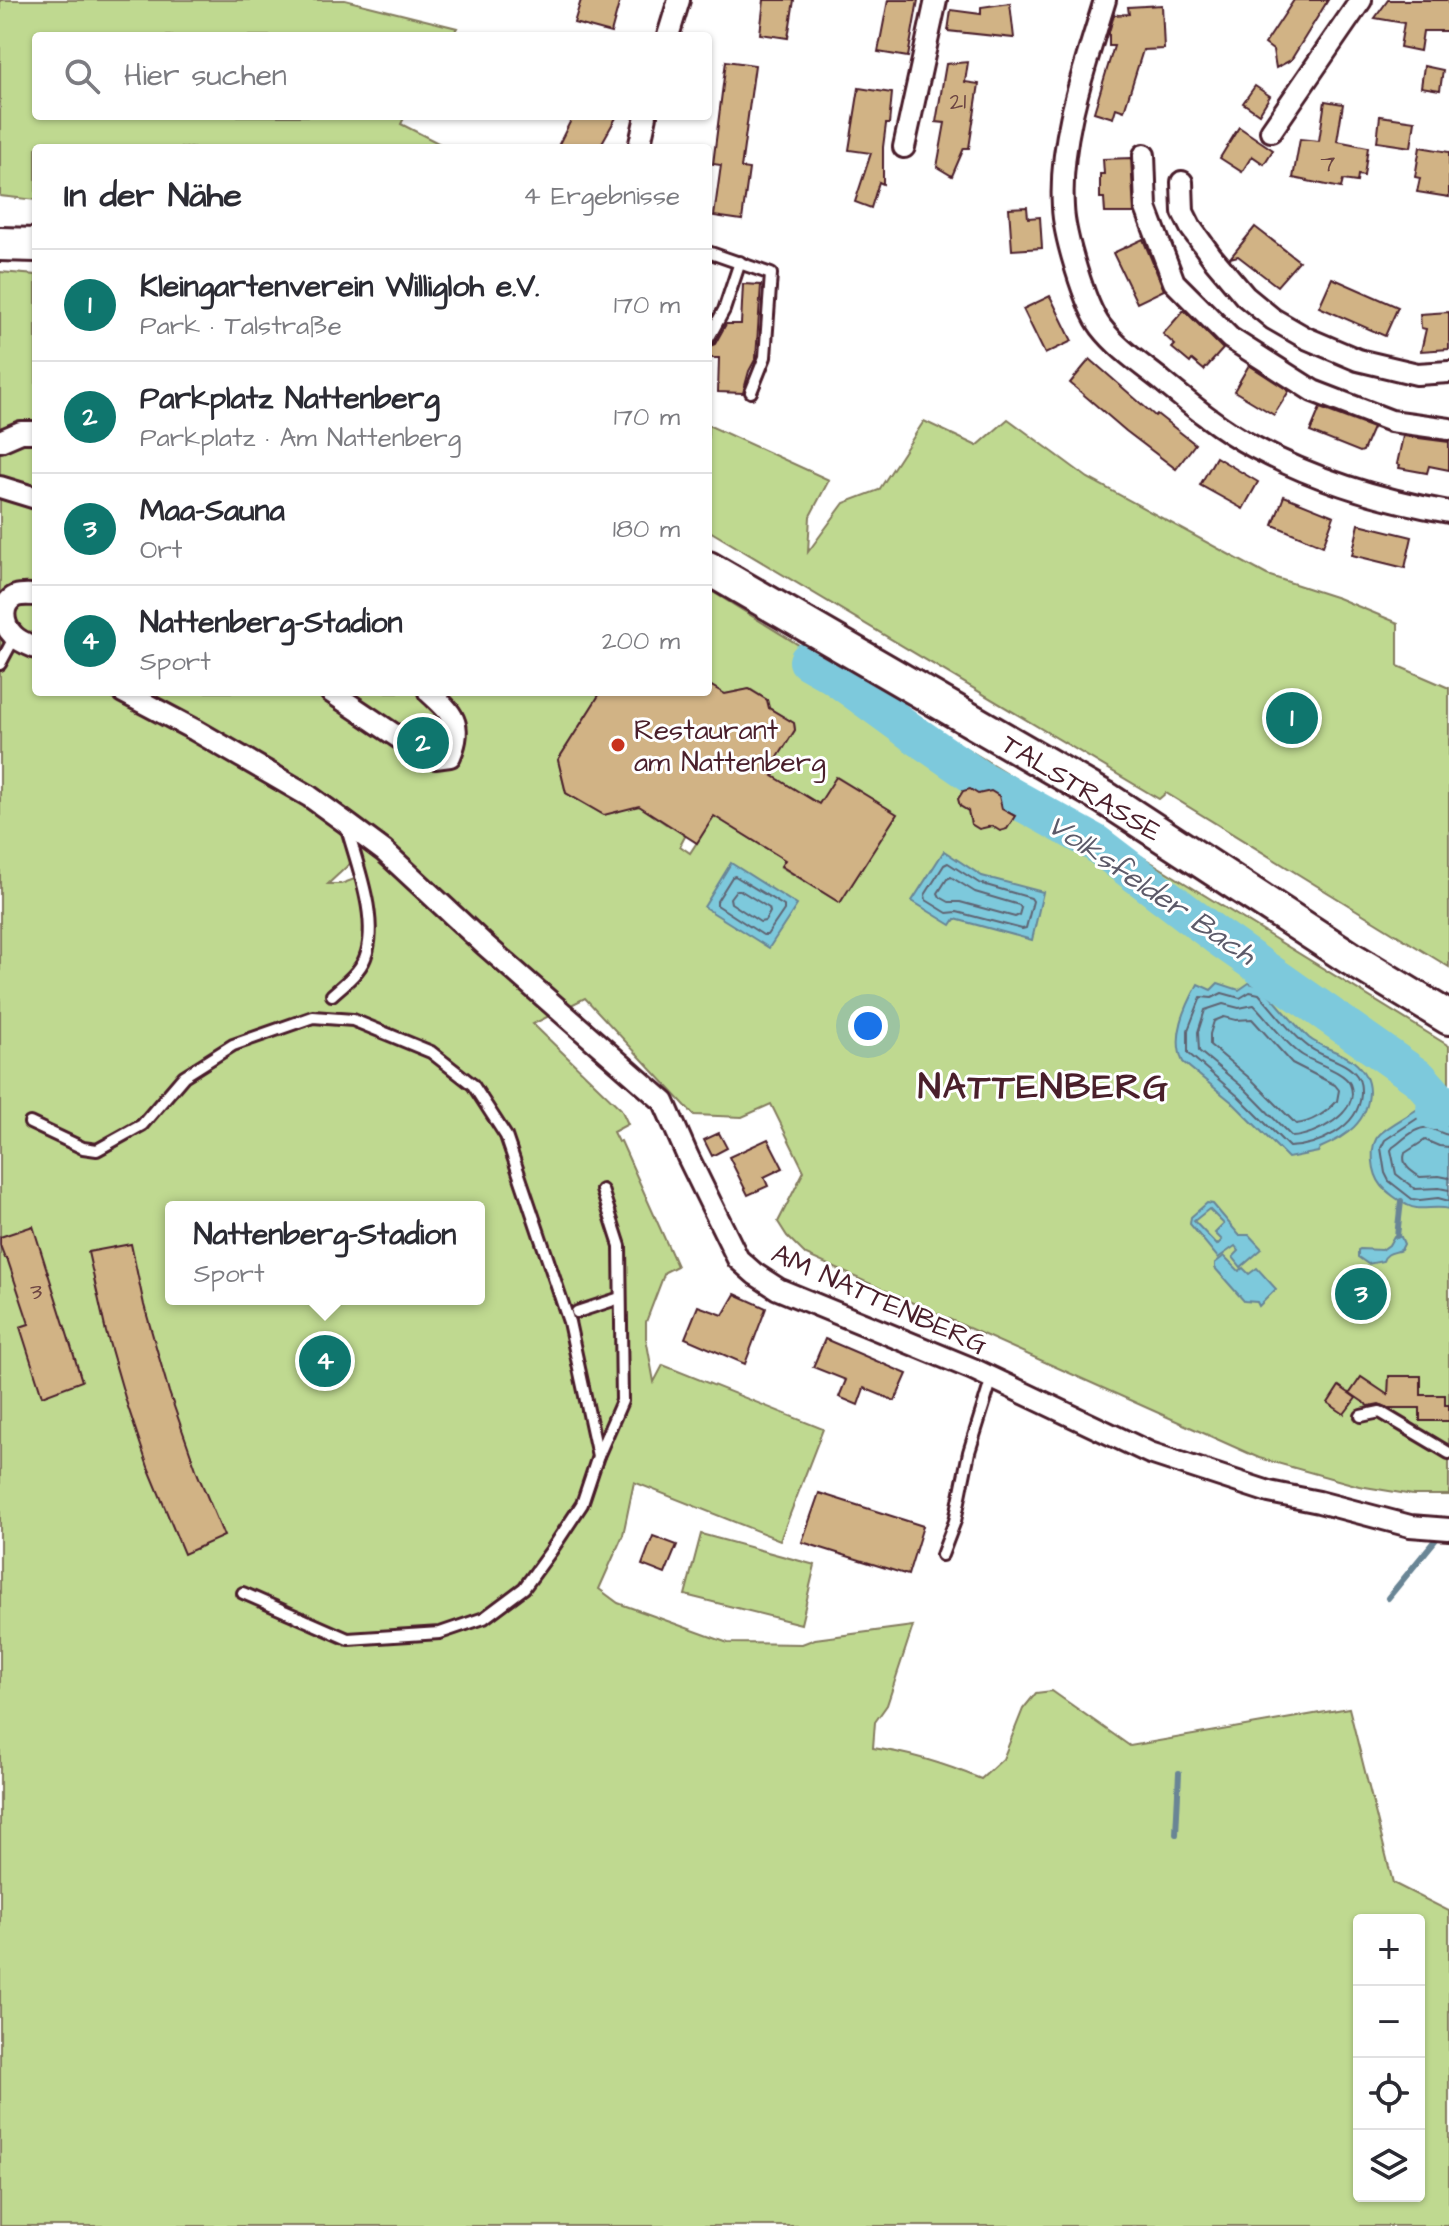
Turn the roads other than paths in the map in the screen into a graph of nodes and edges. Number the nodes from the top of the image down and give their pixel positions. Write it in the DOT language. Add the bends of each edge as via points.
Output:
graph roads {
  1 [pos="679,0"];
  2 [pos="936,0"];
  3 [pos="1105,0"];
  4 [pos="1361,0"];
  5 [pos="669,32"];
  6 [pos="645,120"];
  7 [pos="1271,131"];
  8 [pos="640,144"];
  9 [pos="904,147"];
  10 [pos="1144,155"];
  11 [pos="1182,182"];
  12 [pos="0,244"];
  13 [pos="32,245"];
  14 [pos="712,253"];
  15 [pos="740,262"];
  16 [pos="712,332"];
  17 [pos="1449,372"];
  18 [pos="751,392"];
  19 [pos="1449,429"];
  20 [pos="32,432"];
  21 [pos="0,441"];
  22 [pos="0,487"];
  23 [pos="32,497"];
  24 [pos="1449,512"];
  25 [pos="712,570"];
  26 [pos="32,595"];
  27 [pos="14,638"];
  28 [pos="32,646"];
  29 [pos="0,664"];
  30 [pos="131,696"];
  31 [pos="337,696"];
  32 [pos="433,696"];
  33 [pos="345,822"];
  34 [pos="332,995"];
  35 [pos="1449,1018"];
  36 [pos="30,1123"];
  37 [pos="602,1190"];
  38 [pos="620,1298"];
  39 [pos="577,1312"];
  40 [pos="992,1378"];
  41 [pos="1361,1416"];
  42 [pos="1449,1453"];
  43 [pos="598,1456"];
  44 [pos="1449,1529"];
  45 [pos="942,1555"];
  46 [pos="243,1593"];
  1 -- 5 [label="street"];
  2 -- 9 [label="street"];
  3 -- 24 [label="street" via="1063,155 1063,210 1087,301 1101,327 1252,447 1335,483"];
  4 -- 7 [label="street"];
  6 -- 8 [label="street"];
  10 -- 19 [label="street" via="1146,208 1174,282 1230,338 1313,391 1391,421"];
  11 -- 17 [label="street" via="1183,212 1191,228 1245,296 1273,319 1358,360 1417,374"];
  12 -- 13 [label="main road"];
  14 -- 15 [label="lane"];
  15 -- 16 [label="lane"];
  15 -- 18 [label="lane" via="771,274 765,357"];
  20 -- 21 [label="street"];
  22 -- 23 [label="street"];
  25 -- 35 [label="main road, TALSTRASSE" via="1105,798"];
  26 -- 27 [label="street" via="8,602 6,625"];
  27 -- 28 [label="street"];
  27 -- 29 [label="lane"];
  30 -- 33 [label="street, AM NATTENBERG" via="297,788"];
  31 -- 32 [label="street" via="423,754 450,756 457,726"];
  33 -- 34 [label="lane" via="369,913 369,936 365,960"];
  33 -- 40 [label="street, AM NATTENBERG" via="664,1102 738,1259 755,1274 778,1289"];
  36 -- 43 [label="lane" via="97,1150 142,1125 184,1076 233,1045 313,1017 353,1020 431,1052 473,1085 506,1136 569,1322"];
  37 -- 38 [label="lane" via="620,1246"];
  38 -- 39 [label="lane"];
  38 -- 43 [label="lane" via="622,1401"];
  40 -- 44 [label="street, AM NATTENBERG" via="1150,1453 1269,1492 1410,1526"];
  40 -- 45 [label="lane"];
  41 -- 42 [label="lane" via="1380,1412"];
  43 -- 46 [label="lane" via="582,1504 551,1551 524,1588 484,1618 440,1633 348,1639"];
}
